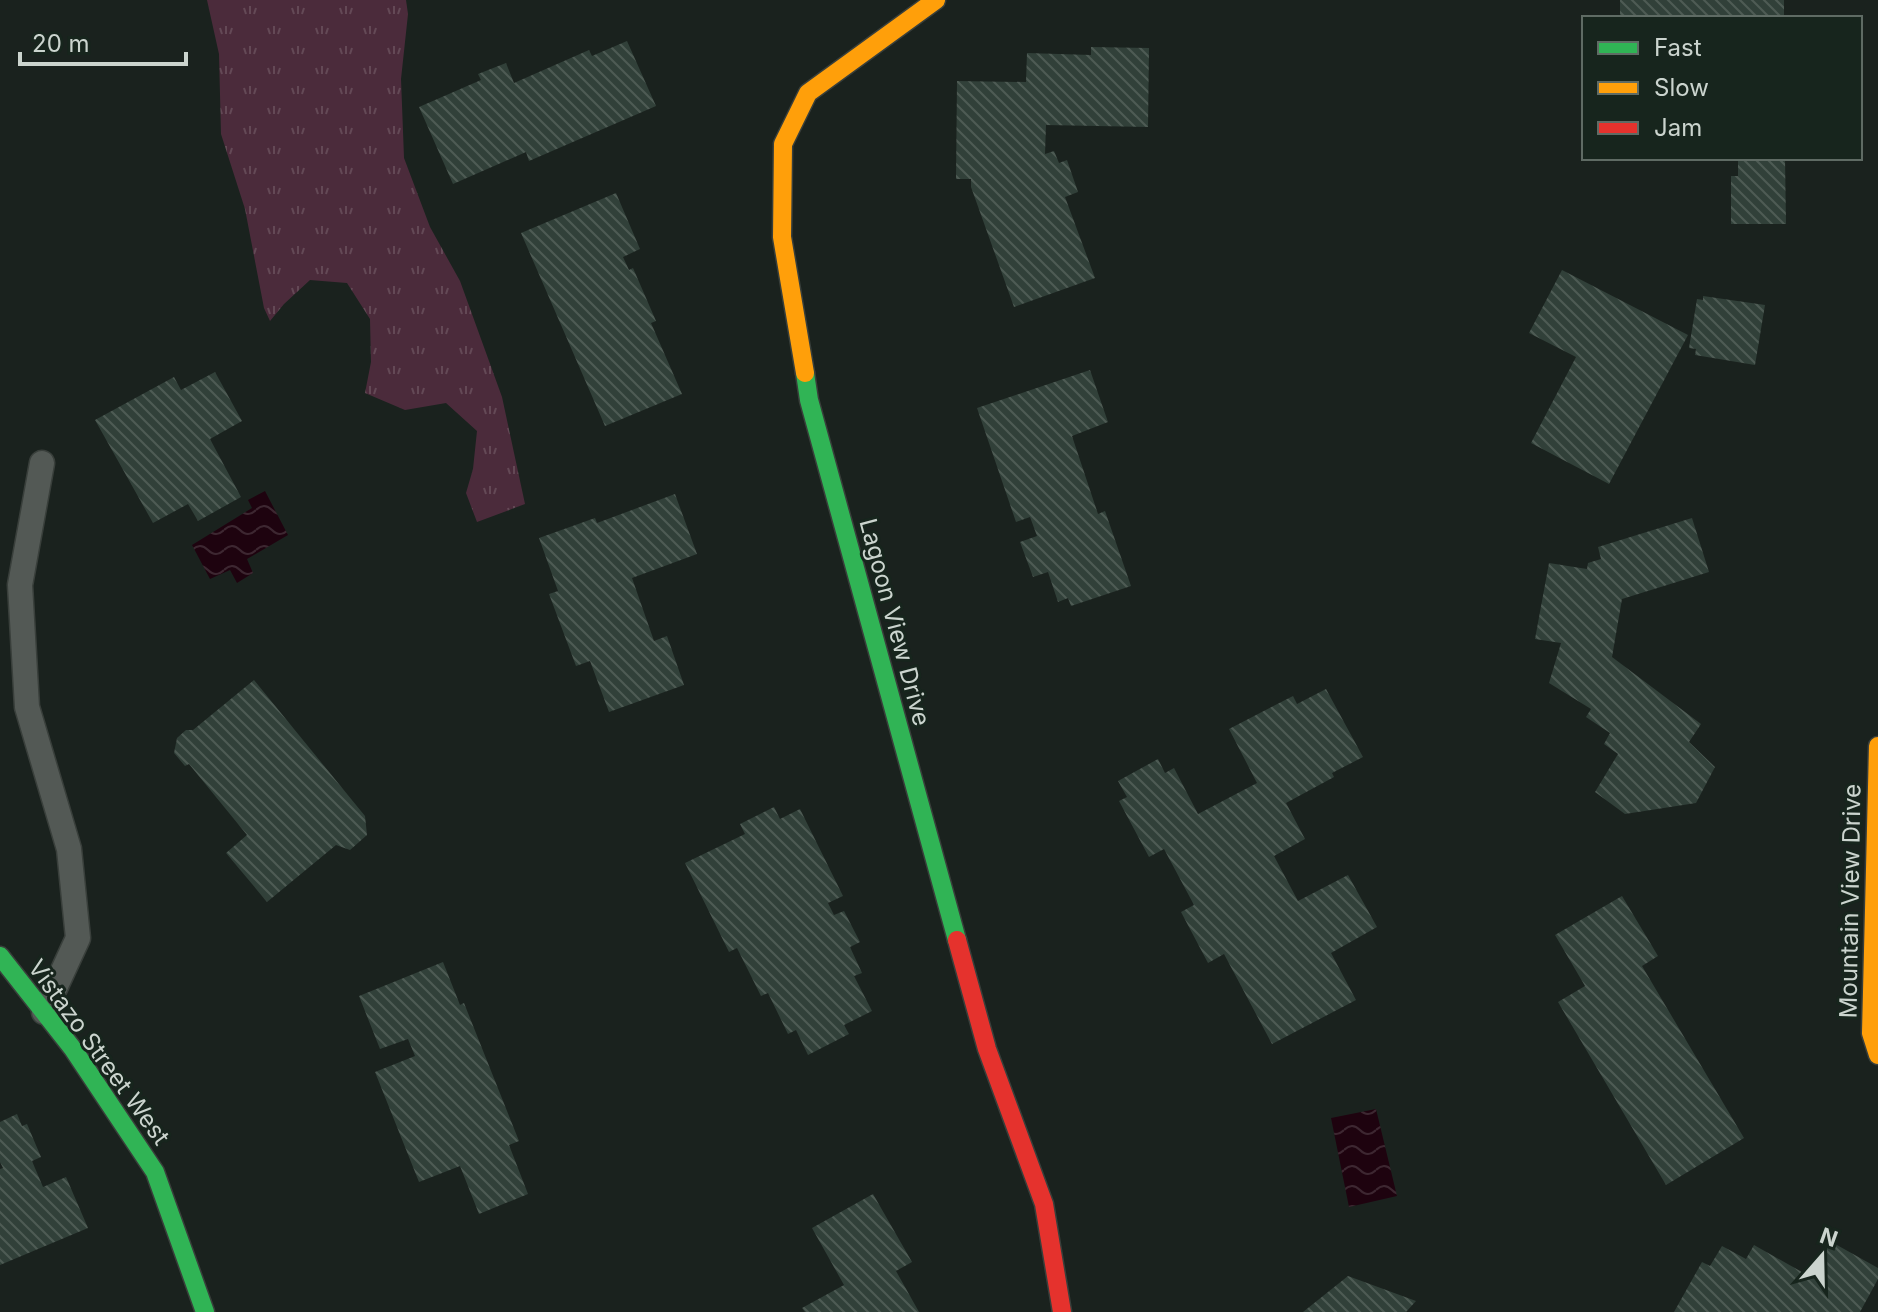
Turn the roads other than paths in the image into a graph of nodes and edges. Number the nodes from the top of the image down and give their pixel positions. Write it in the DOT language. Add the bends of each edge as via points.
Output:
graph roads {
  1 [pos="936,0"];
  2 [pos="42,463"];
  3 [pos="1878,746"];
  4 [pos="0,956"];
  5 [pos="44,1012"];
  6 [pos="1878,1055"];
  7 [pos="205,1312"];
  8 [pos="1062,1312"];
  1 -- 8 [label="street, Lagoon View Drive" via="808,93 783,144 782,237 809,400 987,1049 1044,1204"];
  2 -- 5 [label="lane" via="20,585 27,707 69,849 78,938"];
  3 -- 6 [label="street, Mountain View Drive" via="1871,1033"];
  4 -- 5 [label="street, Vistazo Street West"];
  5 -- 7 [label="street, Vistazo Street West" via="155,1172"];
}
